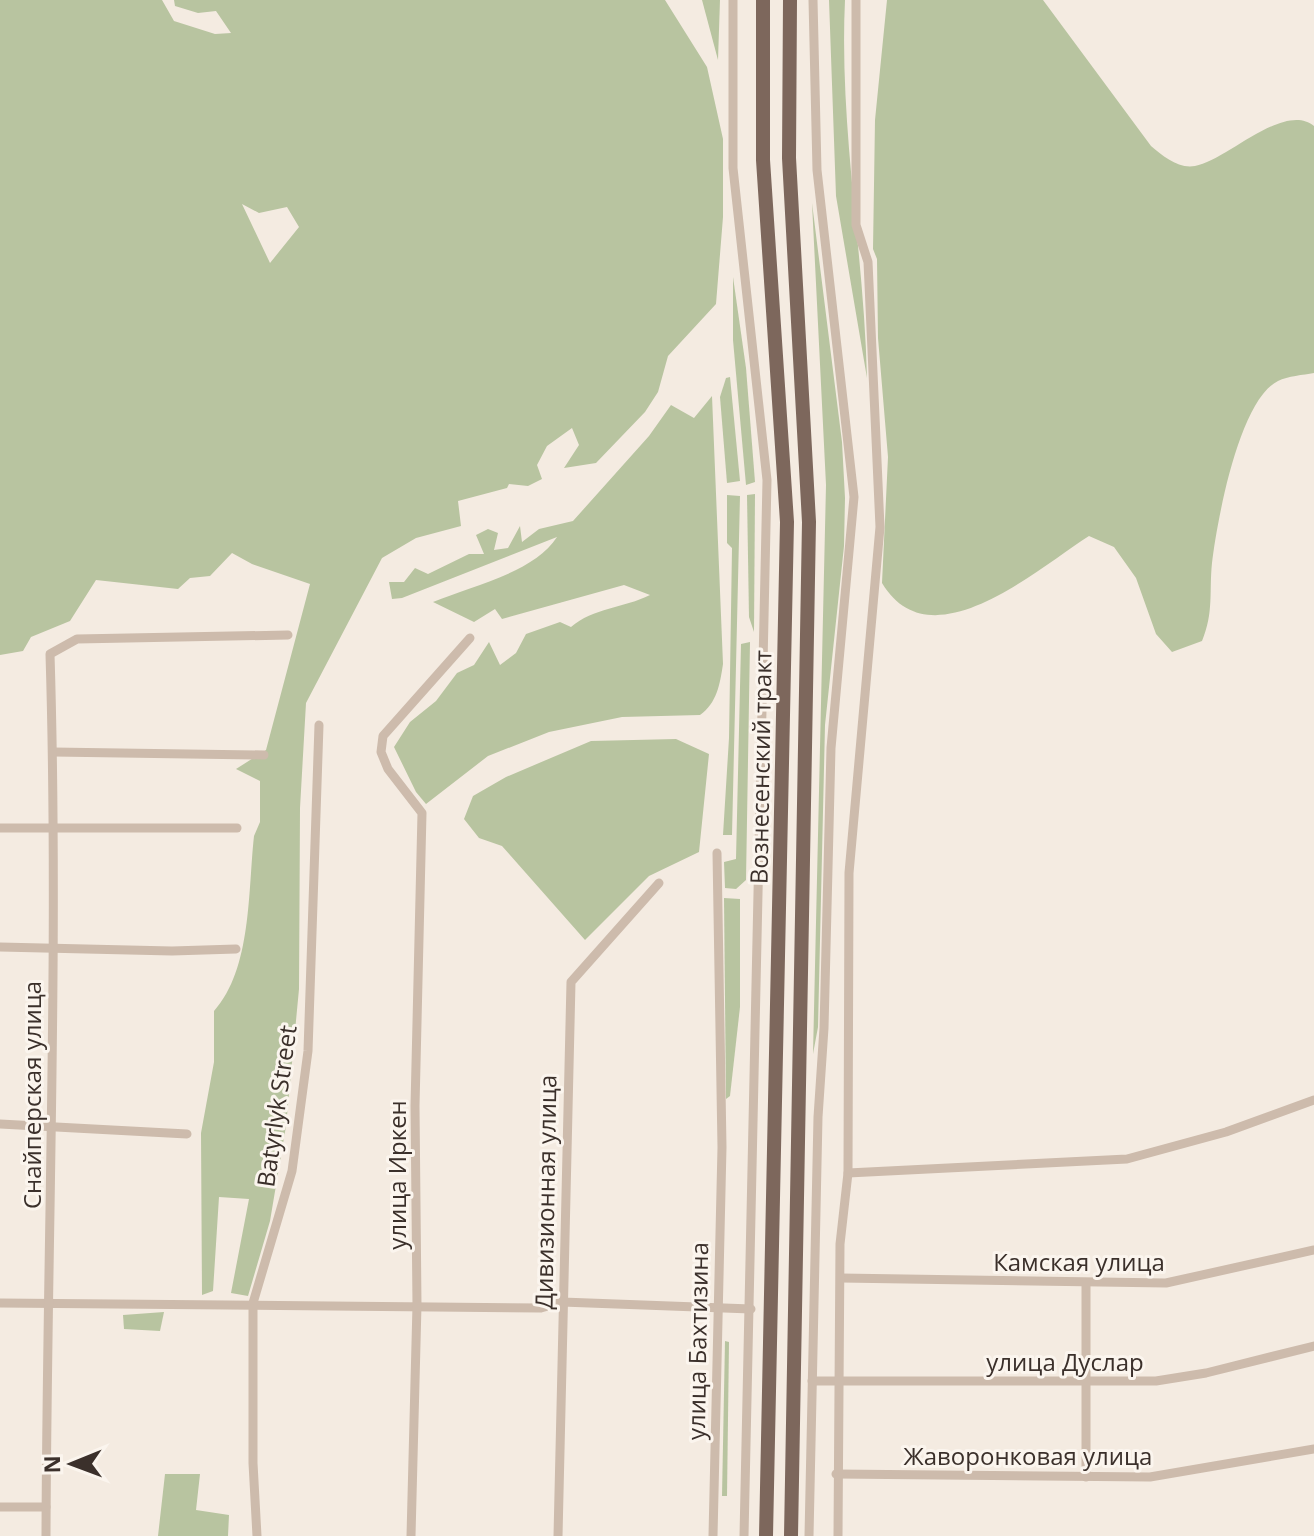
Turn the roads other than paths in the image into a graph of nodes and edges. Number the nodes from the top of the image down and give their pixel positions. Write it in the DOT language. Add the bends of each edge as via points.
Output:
graph roads {
  1 [pos="733,0"];
  2 [pos="763,0"];
  3 [pos="790,0"];
  4 [pos="813,0"];
  5 [pos="856,0"];
  6 [pos="288,635"];
  7 [pos="470,638"];
  8 [pos="319,725"];
  9 [pos="53,752"];
  10 [pos="264,755"];
  11 [pos="0,828"];
  12 [pos="51,828"];
  13 [pos="237,828"];
  14 [pos="717,853"];
  15 [pos="659,883"];
  16 [pos="0,947"];
  17 [pos="51,947"];
  18 [pos="236,949"];
  19 [pos="1314,1100"];
  20 [pos="0,1124"];
  21 [pos="51,1125"];
  22 [pos="187,1134"];
  23 [pos="848,1173"];
  24 [pos="1314,1250"];
  25 [pos="841,1278"];
  26 [pos="1086,1283"];
  27 [pos="562,1302"];
  28 [pos="0,1303"];
  29 [pos="253,1303"];
  30 [pos="51,1304"];
  31 [pos="417,1305"];
  32 [pos="718,1309"];
  33 [pos="751,1309"];
  34 [pos="1314,1346"];
  35 [pos="1086,1379"];
  36 [pos="841,1380"];
  37 [pos="812,1381"];
  38 [pos="1314,1449"];
  39 [pos="836,1474"];
  40 [pos="1086,1477"];
  41 [pos="0,1507"];
  42 [pos="46,1507"];
  43 [pos="46,1536"];
  44 [pos="257,1536"];
  45 [pos="411,1536"];
  46 [pos="558,1536"];
  47 [pos="713,1536"];
  48 [pos="744,1536"];
  49 [pos="766,1536"];
  50 [pos="791,1536"];
  51 [pos="809,1536"];
  52 [pos="838,1536"];
  1 -- 33 [label="street" via="733,168 767,480"];
  2 -- 49 [label="main road, Вознесенский тракт" via="763,160 787,522"];
  3 -- 50 [label="main road, Вознесенский тракт" via="789,158 809,522"];
  4 -- 37 [label="street" via="817,170 854,497 831,748"];
  5 -- 23 [label="street" via="856,225 868,262 880,527 849,873"];
  6 -- 9 [label="street, Снайперская улица" via="77,639 50,654"];
  7 -- 31 [label="street, улица Иркен" via="383,736 381,752 422,813 415,1106"];
  8 -- 29 [label="street, Batyrlyk Street" via="308,1051 292,1171"];
  9 -- 10 [label="street"];
  9 -- 12 [label="street, Снайперская улица"];
  11 -- 12 [label="street"];
  12 -- 13 [label="street"];
  12 -- 17 [label="street, Снайперская улица"];
  14 -- 32 [label="street, улица Бахтизина" via="722,1147"];
  15 -- 27 [label="street, Дивизионная улица" via="571,982"];
  16 -- 17 [label="street"];
  17 -- 18 [label="street"];
  17 -- 21 [label="street, Снайперская улица"];
  19 -- 23 [label="street" via="1226,1132 1127,1159"];
  20 -- 21 [label="street"];
  21 -- 22 [label="street"];
  21 -- 30 [label="street, Снайперская улица"];
  23 -- 25 [label="street"];
  24 -- 26 [label="street, Камская улица" via="1166,1283"];
  25 -- 26 [label="street, Камская улица"];
  25 -- 36 [label="street"];
  26 -- 35 [label="street"];
  27 -- 31 [label="street" via="541,1308"];
  27 -- 32 [label="street"];
  27 -- 46 [label="street, Дивизионная улица"];
  28 -- 30 [label="street"];
  29 -- 30 [label="street"];
  29 -- 31 [label="street"];
  29 -- 44 [label="street, Batyrlyk Street"];
  30 -- 42 [label="street, Снайперская улица"];
  31 -- 45 [label="street, улица Иркен"];
  32 -- 33 [label="street"];
  32 -- 47 [label="street, улица Бахтизина"];
  33 -- 48 [label="street"];
  34 -- 35 [label="street, улица Дуслар" via="1156,1381"];
  35 -- 36 [label="street, улица Дуслар"];
  35 -- 40 [label="street"];
  36 -- 37 [label="street, улица Дуслар"];
  36 -- 39 [label="street"];
  37 -- 51 [label="street"];
  38 -- 40 [label="street, Жаворонковая улица" via="1150,1477"];
  39 -- 40 [label="street, Жаворонковая улица"];
  39 -- 52 [label="street"];
  41 -- 42 [label="street"];
  42 -- 43 [label="street, Снайперская улица"];
}
